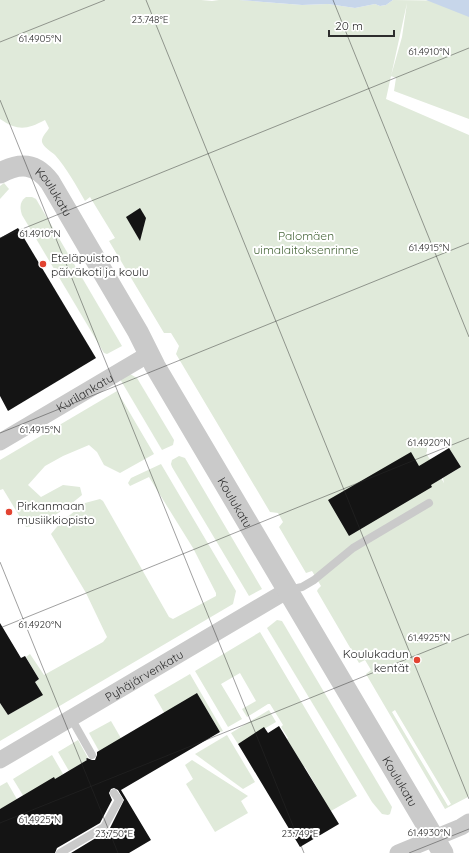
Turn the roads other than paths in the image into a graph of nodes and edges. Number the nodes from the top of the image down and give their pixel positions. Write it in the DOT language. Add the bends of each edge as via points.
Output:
graph roads {
  1 [pos="9,169"];
  2 [pos="149,354"];
  3 [pos="0,442"];
  4 [pos="429,502"];
  5 [pos="288,590"];
  6 [pos="71,718"];
  7 [pos="92,755"];
  8 [pos="0,760"];
  9 [pos="114,793"];
  10 [pos="469,822"];
  11 [pos="439,846"];
  12 [pos="60,853"];
  13 [pos="398,853"];
  1 -- 2 [label="street, Koulukatu" via="32,167 50,182"];
  2 -- 3 [label="street, Kurilankatu"];
  2 -- 5 [label="street, Koulukatu"];
  4 -- 5 [label="lane" via="353,548 314,580 302,587"];
  5 -- 6 [label="street, Pyhäjärvenkatu"];
  5 -- 11 [label="street, Koulukatu"];
  6 -- 7 [label="lane"];
  6 -- 8 [label="street, Pyhäjärvenkatu"];
  9 -- 12 [label="lane" via="119,800 104,827"];
  10 -- 11 [label="street"];
  11 -- 13 [label="street"];
}
